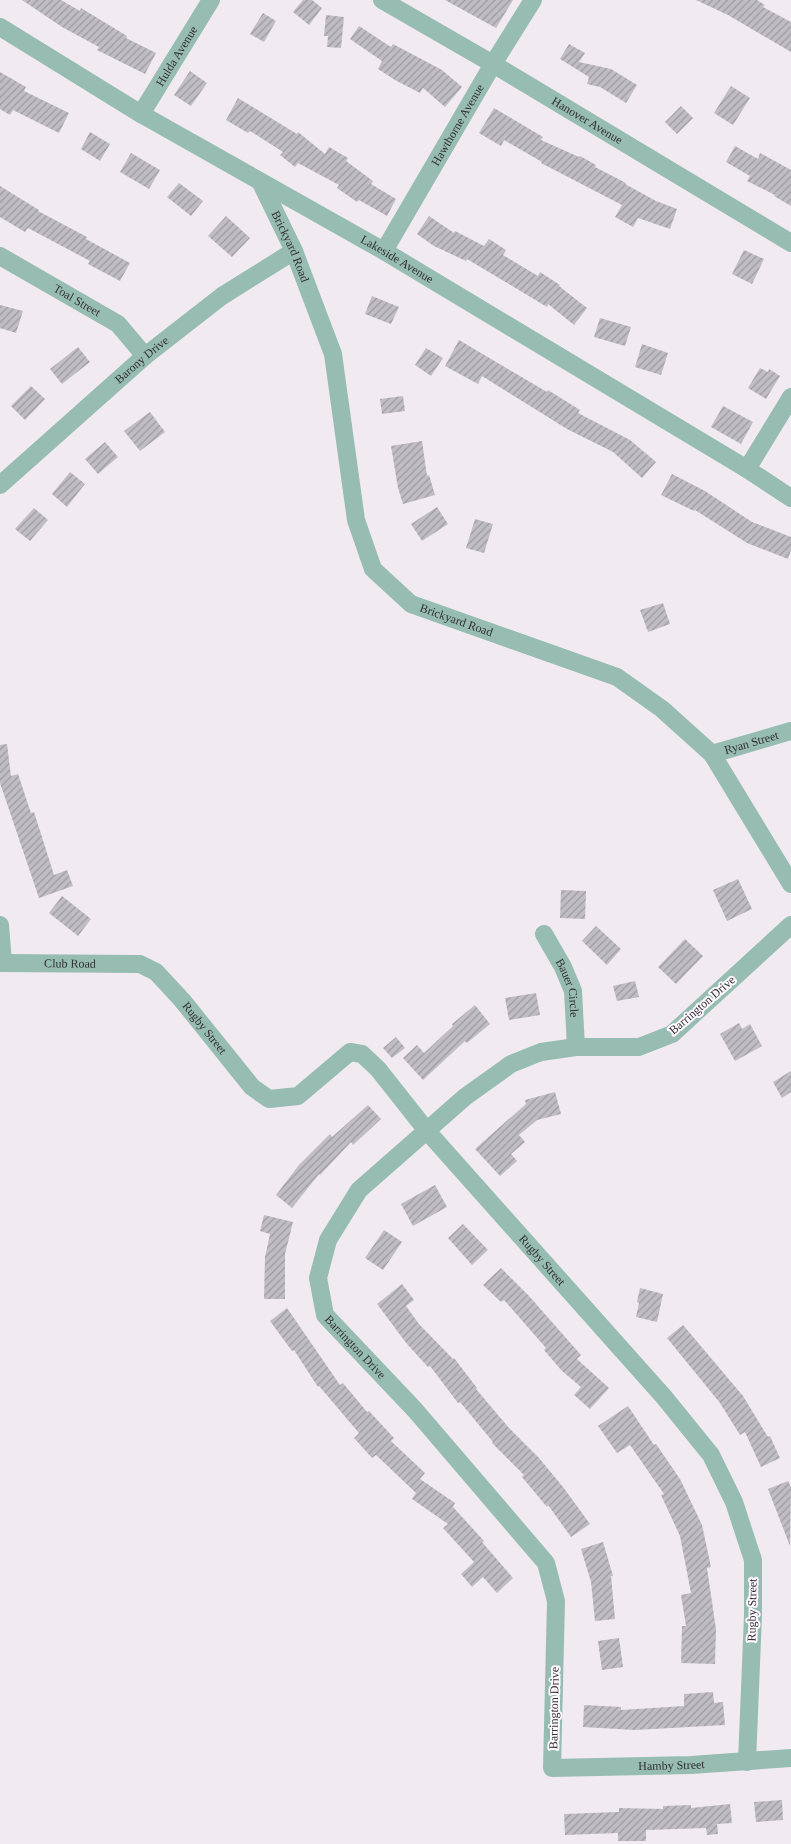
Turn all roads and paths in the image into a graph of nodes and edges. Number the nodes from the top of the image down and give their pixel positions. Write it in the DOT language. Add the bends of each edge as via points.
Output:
graph roads {
  1 [pos="211,0"];
  2 [pos="382,0"];
  3 [pos="533,0"];
  4 [pos="0,27"];
  5 [pos="493,64"];
  6 [pos="141,114"];
  7 [pos="261,183"];
  8 [pos="791,243"];
  9 [pos="294,251"];
  10 [pos="384,251"];
  11 [pos="0,256"];
  12 [pos="145,356"];
  13 [pos="791,396"];
  14 [pos="747,469"];
  15 [pos="2,479"];
  16 [pos="791,498"];
  17 [pos="791,731"];
  18 [pos="712,754"];
  19 [pos="791,884"];
  20 [pos="0,925"];
  21 [pos="791,925"];
  22 [pos="544,934"];
  23 [pos="2,962"];
  24 [pos="140,964"];
  25 [pos="576,1047"];
  26 [pos="427,1131"];
  27 [pos="791,1758"];
  28 [pos="747,1762"];
  29 [pos="552,1768"];
  1 -- 6 [label="street, Hulda Avenue"];
  2 -- 5 [label="street, Hanover Avenue"];
  3 -- 5 [label="street, Hawthorne Avenue"];
  4 -- 6 [label="street, Lakeside Avenue"];
  5 -- 8 [label="street, Hanover Avenue"];
  5 -- 10 [label="street, Hawthorne Avenue"];
  6 -- 7 [label="street, Lakeside Avenue"];
  7 -- 9 [label="street, Brickyard Road"];
  7 -- 10 [label="street, Lakeside Avenue"];
  9 -- 12 [label="street, Barony Drive" via="222,296"];
  9 -- 18 [label="street, Brickyard Road" via="333,354 356,520 373,569 411,604 618,677 662,709"];
  10 -- 14 [label="street, Lakeside Avenue"];
  11 -- 12 [label="street, Toal Street" via="118,324"];
  12 -- 15 [label="street, Barony Drive"];
  13 -- 14 [label="street"];
  14 -- 16 [label="street, Lakeside Avenue"];
  17 -- 18 [label="street, Ryan Street"];
  18 -- 19 [label="street, Brickyard Road"];
  20 -- 23 [label="street"];
  21 -- 25 [label="street, Barrington Drive" via="672,1034 639,1047"];
  22 -- 25 [label="street, Bauer Circle" via="564,966 573,991"];
  23 -- 24 [label="street, Club Road"];
  24 -- 26 [label="street, Rugby Street" via="156,972 252,1087 269,1099 298,1096 350,1052 362,1054"];
  25 -- 26 [label="street, Barrington Drive" via="540,1052 510,1064 465,1097"];
  26 -- 28 [label="street, Rugby Street" via="664,1397 711,1455 734,1502 753,1560"];
  26 -- 29 [label="street, Barrington Drive" via="359,1190 328,1240 318,1278 325,1315 415,1410 546,1563 556,1601"];
  27 -- 28 [label="street, Hamby Street"];
  28 -- 29 [label="street, Hamby Street"];
}
